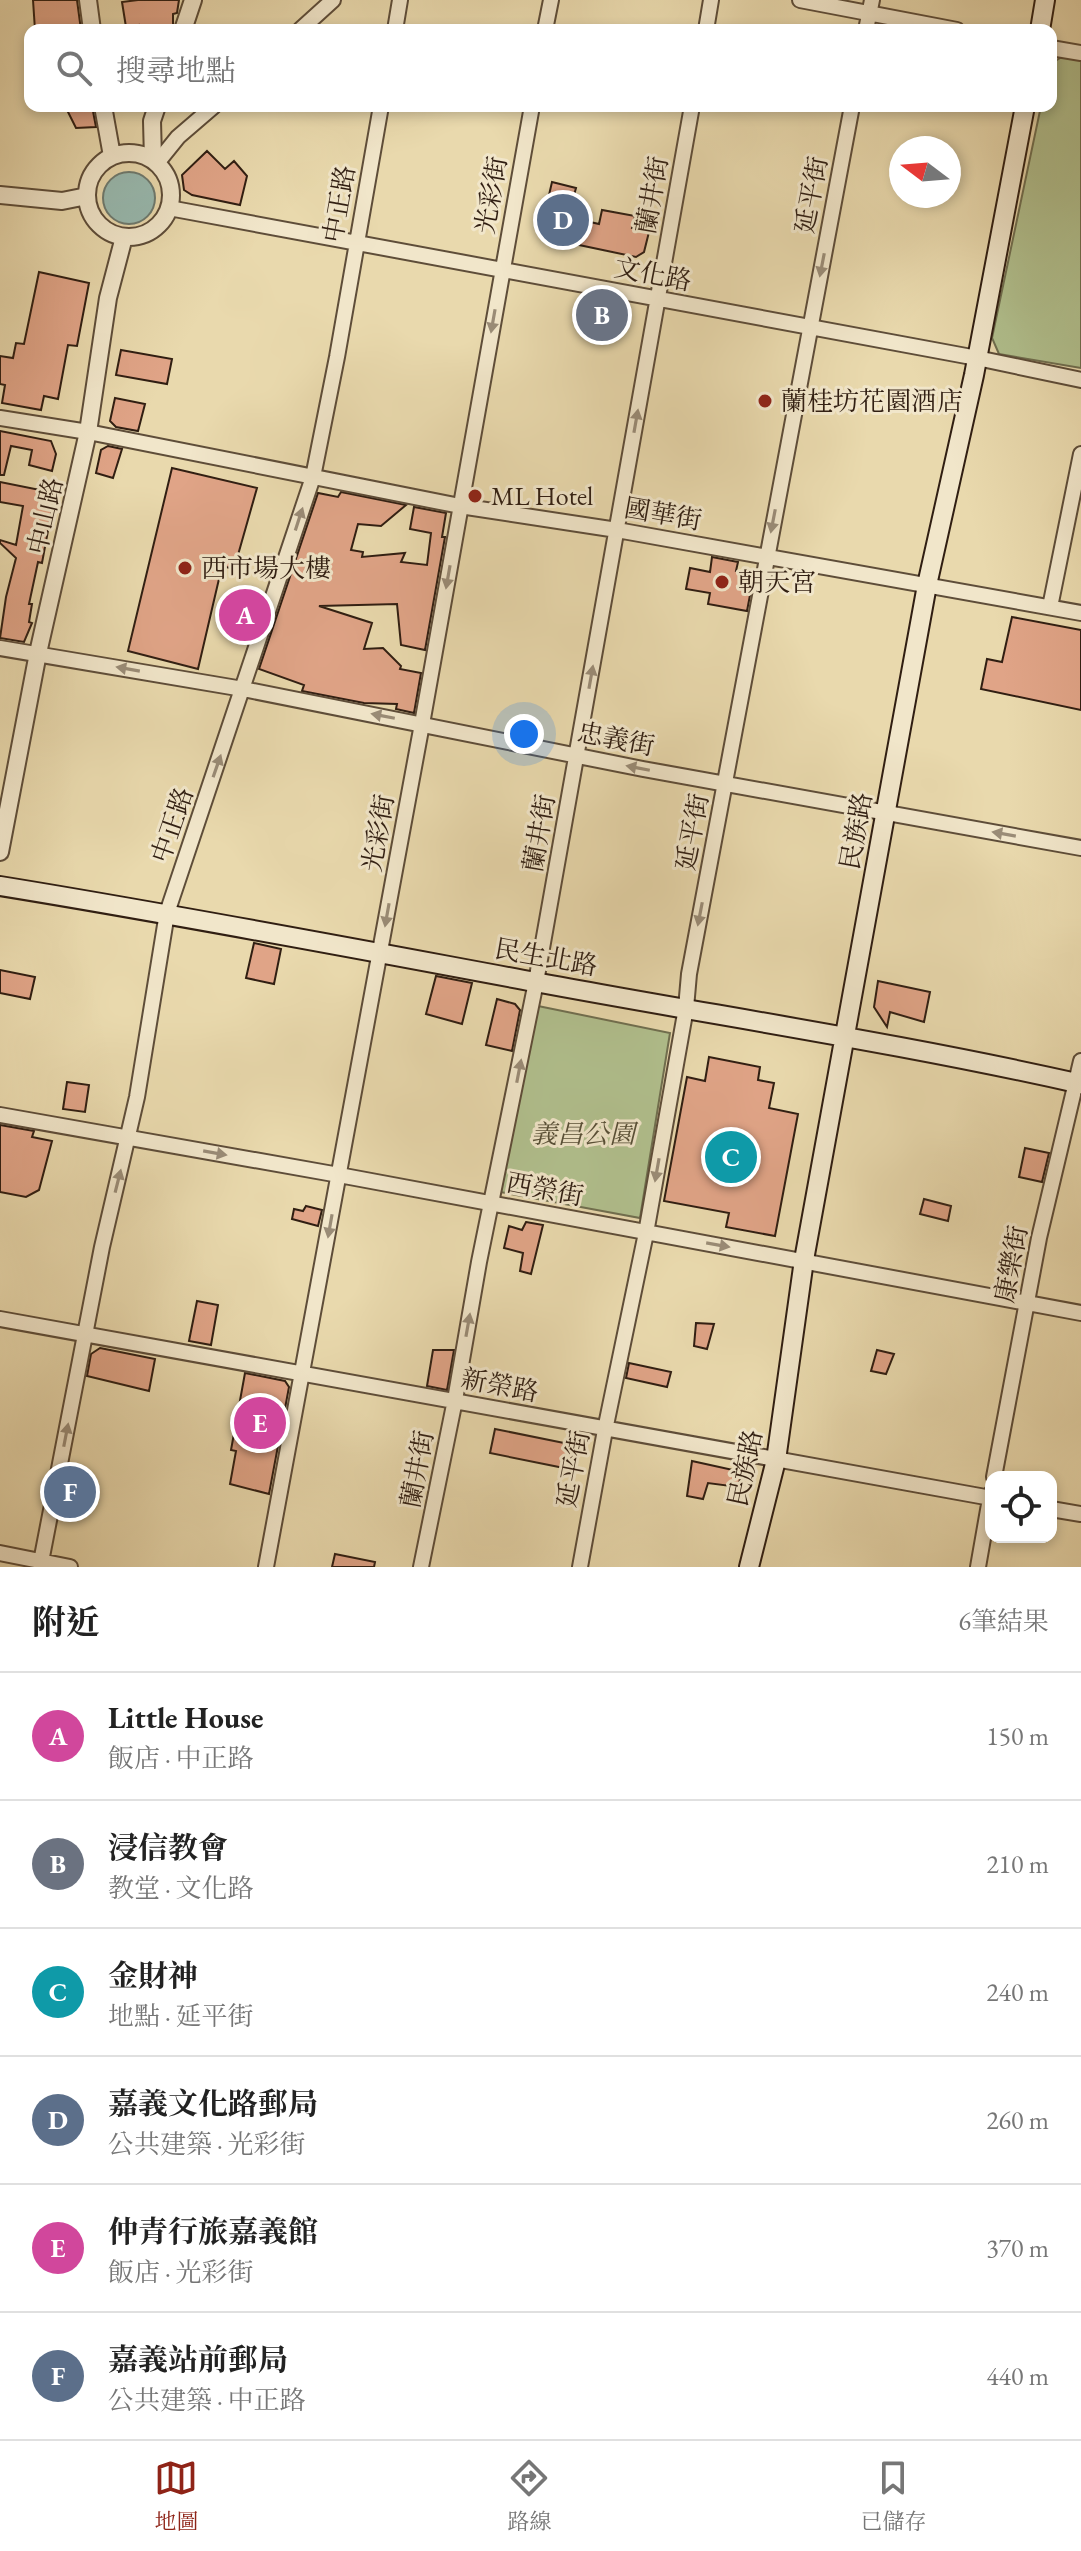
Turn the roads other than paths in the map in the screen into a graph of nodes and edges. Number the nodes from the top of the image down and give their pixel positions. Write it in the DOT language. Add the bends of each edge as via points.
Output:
graph roads {
  1 [pos="88,0"];
  2 [pos="193,0"];
  3 [pos="333,0"];
  4 [pos="400,0"];
  5 [pos="551,0"];
  6 [pos="711,0"];
  7 [pos="800,0"];
  8 [pos="1045,0"];
  9 [pos="871,7"];
  10 [pos="91,24"];
  11 [pos="185,24"];
  12 [pos="307,24"];
  13 [pos="396,24"];
  14 [pos="546,24"];
  15 [pos="707,24"];
  16 [pos="935,24"];
  17 [pos="1041,24"];
  18 [pos="1057,49"];
  19 [pos="1081,53"];
  20 [pos="104,112"];
  21 [pos="155,112"];
  22 [pos="207,112"];
  23 [pos="380,112"];
  24 [pos="531,112"];
  25 [pos="691,112"];
  26 [pos="851,112"];
  27 [pos="1024,112"];
  28 [pos="112,156"];
  29 [pos="155,161"];
  30 [pos="0,195"];
  31 [pos="87,196"];
  32 [pos="169,208"];
  33 [pos="124,237"];
  34 [pos="356,243"];
  35 [pos="502,270"];
  36 [pos="658,299"];
  37 [pos="810,328"];
  38 [pos="977,358"];
  39 [pos="1081,380"];
  40 [pos="0,418"];
  41 [pos="88,432"];
  42 [pos="1081,454"];
  43 [pos="313,477"];
  44 [pos="460,506"];
  45 [pos="617,530"];
  46 [pos="766,558"];
  47 [pos="927,585"];
  48 [pos="1050,607"];
  49 [pos="1081,613"];
  50 [pos="0,648"];
  51 [pos="38,653"];
  52 [pos="243,689"];
  53 [pos="422,724"];
  54 [pos="577,756"];
  55 [pos="726,783"];
  56 [pos="886,812"];
  57 [pos="1081,848"];
  58 [pos="0,852"];
  59 [pos="0,886"];
  60 [pos="167,913"];
  61 [pos="380,952"];
  62 [pos="536,982"];
  63 [pos="686,1008"];
  64 [pos="846,1037"];
  65 [pos="1081,1061"];
  66 [pos="1079,1084"];
  67 [pos="0,1115"];
  68 [pos="129,1138"];
  69 [pos="339,1175"];
  70 [pos="493,1203"];
  71 [pos="646,1233"];
  72 [pos="804,1260"];
  73 [pos="1028,1301"];
  74 [pos="1081,1313"];
  75 [pos="0,1319"];
  76 [pos="86,1334"];
  77 [pos="302,1374"];
  78 [pos="455,1400"];
  79 [pos="605,1430"];
  80 [pos="776,1460"];
  81 [pos="995,1471"];
  82 [pos="985,1495"];
  83 [pos="1057,1510"];
  84 [pos="1081,1514"];
  85 [pos="985,1529"];
  86 [pos="0,1553"];
  87 [pos="41,1564"];
  88 [pos="70,1567"];
  89 [pos="266,1567"];
  90 [pos="421,1567"];
  91 [pos="580,1567"];
  92 [pos="749,1567"];
  93 [pos="978,1567"];
  1 -- 10 [label="street"];
  2 -- 11 [label="street"];
  3 -- 12 [label="street"];
  4 -- 13 [label="street"];
  5 -- 14 [label="street"];
  6 -- 15 [label="street"];
  7 -- 9 [label="street"];
  8 -- 17 [label="main road"];
  9 -- 16 [label="street"];
  18 -- 19 [label="street"];
  20 -- 28 [label="street"];
  21 -- 29 [label="street"];
  22 -- 29 [label="street"];
  23 -- 34 [label="street, 中正路"];
  24 -- 35 [label="street, 光彩街"];
  25 -- 36 [label="street, 蘭井街"];
  26 -- 37 [label="street, 延平街, one-way"];
  27 -- 38 [label="main road, 民族路"];
  28 -- 29 [label="street" via="127,152"];
  28 -- 31 [label="street" via="93,172"];
  29 -- 32 [label="street" via="169,182"];
  30 -- 31 [label="street" via="62,201"];
  31 -- 33 [label="street" via="104,229"];
  32 -- 33 [label="street" via="149,232"];
  32 -- 34 [label="street, 文化路"];
  33 -- 41 [label="street, 中山路" via="108,298"];
  34 -- 35 [label="street, 文化路"];
  34 -- 43 [label="street, 中正路"];
  35 -- 36 [label="street, 文化路"];
  35 -- 44 [label="street, 光彩街, one-way"];
  36 -- 37 [label="street, 文化路"];
  45 -- 36 [label="street, 蘭井街, one-way"];
  37 -- 38 [label="street, 文化路"];
  37 -- 46 [label="street, 延平街, one-way"];
  38 -- 39 [label="street, 文化路"];
  38 -- 47 [label="main road, 民族路"];
  40 -- 41 [label="street, 國華街"];
  41 -- 43 [label="street, 國華街"];
  41 -- 51 [label="street, 中山路"];
  42 -- 48 [label="street"];
  43 -- 44 [label="street, 國華街"];
  52 -- 43 [label="street, 中正路, one-way"];
  44 -- 45 [label="street, 國華街"];
  44 -- 53 [label="street, 光彩街, one-way"];
  45 -- 46 [label="street, 國華街"];
  54 -- 45 [label="street, 蘭井街, one-way"];
  46 -- 47 [label="street, 國華街"];
  46 -- 55 [label="street, 延平街"];
  47 -- 48 [label="street, 國華街"];
  47 -- 56 [label="main road, 民族路"];
  48 -- 49 [label="street, 國華街"];
  50 -- 51 [label="street, 忠義街"];
  52 -- 51 [label="street, 忠義街, one-way"];
  51 -- 58 [label="street, 中山路"];
  53 -- 52 [label="street, 忠義街, one-way"];
  60 -- 52 [label="street, 中正路, one-way"];
  53 -- 54 [label="street, 忠義街"];
  53 -- 61 [label="street, 光彩街, one-way"];
  55 -- 54 [label="street, 忠義街, one-way"];
  54 -- 62 [label="street, 蘭井街"];
  55 -- 56 [label="street, 忠義街"];
  55 -- 63 [label="street, 延平街, one-way"];
  57 -- 56 [label="street, 忠義街, one-way"];
  56 -- 64 [label="main road, 民族路"];
  59 -- 60 [label="main road, 民生北路"];
  60 -- 61 [label="main road, 民生北路"];
  60 -- 68 [label="street, 中正路"];
  61 -- 62 [label="main road, 民生北路"];
  61 -- 69 [label="street, 光彩街"];
  62 -- 63 [label="main road, 民生北路"];
  70 -- 62 [label="street, 蘭井街, one-way"];
  63 -- 64 [label="main road, 民生北路"];
  63 -- 71 [label="street, 延平街, one-way"];
  64 -- 66 [label="main road, 民生北路"];
  64 -- 72 [label="main road, 民族路"];
  65 -- 66 [label="street, 康樂街"];
  66 -- 73 [label="street, 康樂街"];
  67 -- 68 [label="street, 西榮街"];
  68 -- 69 [label="street, 西榮街, one-way"];
  76 -- 68 [label="street, 中正路, one-way"];
  69 -- 70 [label="street, 西榮街"];
  69 -- 77 [label="street, 光彩街, one-way"];
  70 -- 71 [label="street, 西榮街"];
  78 -- 70 [label="street, 蘭井街, one-way"];
  71 -- 72 [label="street, 西榮街, one-way"];
  71 -- 79 [label="street, 延平街"];
  72 -- 73 [label="street, 西榮街"];
  72 -- 80 [label="main road, 民族路"];
  73 -- 74 [label="street, 西榮街"];
  73 -- 81 [label="street, 康樂街"];
  75 -- 76 [label="street, 新榮路"];
  76 -- 77 [label="street, 新榮路"];
  87 -- 76 [label="street, 中正路, one-way"];
  77 -- 78 [label="street, 新榮路"];
  77 -- 89 [label="street, 光彩街"];
  78 -- 79 [label="street, 新榮路"];
  78 -- 90 [label="street, 蘭井街"];
  79 -- 80 [label="street, 新榮路"];
  79 -- 91 [label="street, 延平街"];
  80 -- 82 [label="street, 新榮路"];
  80 -- 92 [label="main road, 民族路"];
  83 -- 84 [label="street"];
  85 -- 93 [label="street"];
  86 -- 87 [label="street"];
  87 -- 88 [label="street"];
}
